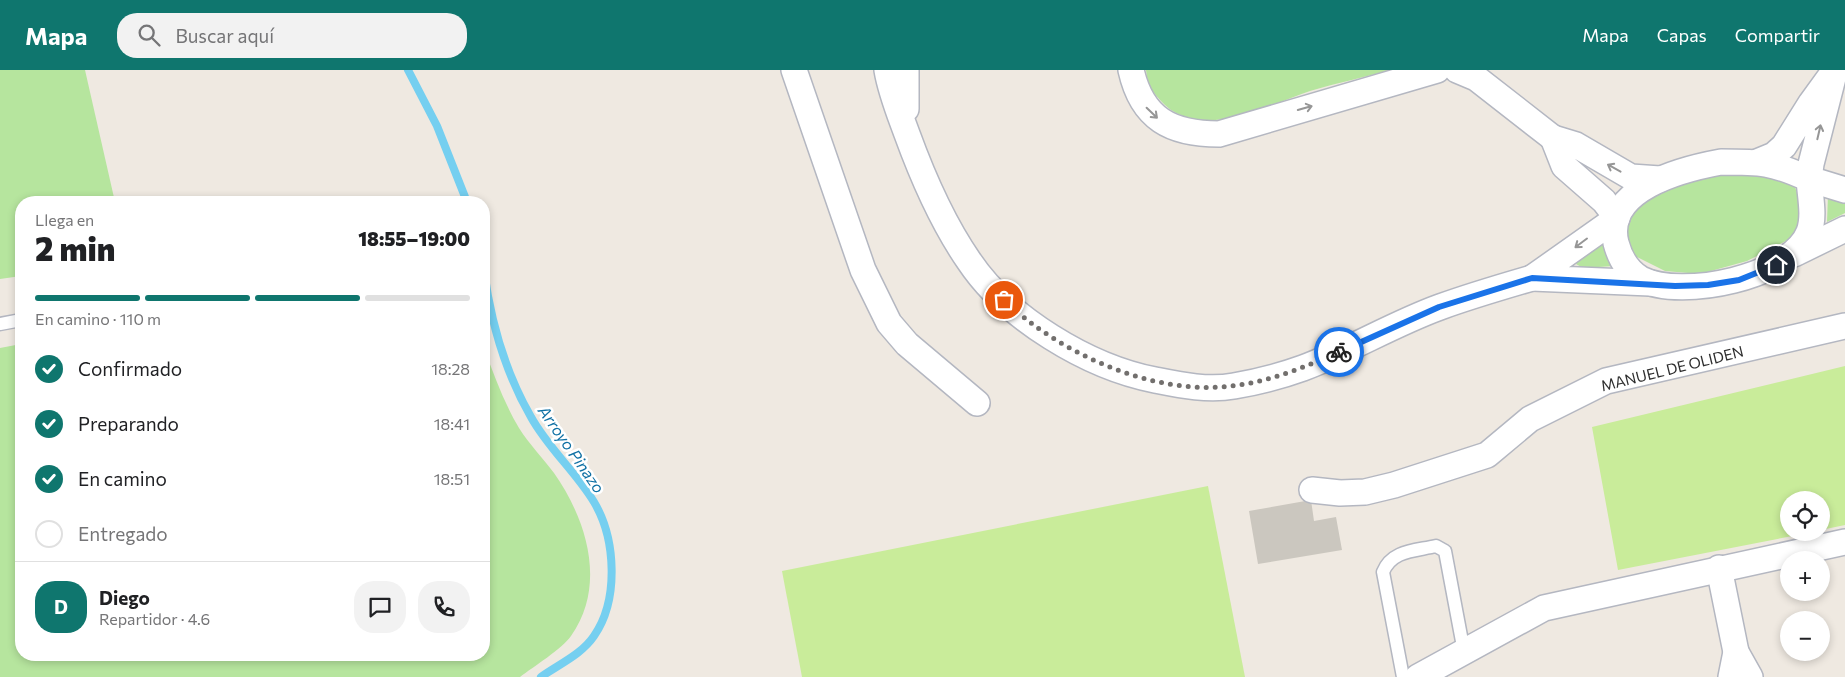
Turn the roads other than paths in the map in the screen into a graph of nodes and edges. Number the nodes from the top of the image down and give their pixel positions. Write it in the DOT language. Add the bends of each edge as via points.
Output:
graph roads {
  1 [pos="794,70"];
  2 [pos="887,70"];
  3 [pos="906,70"];
  4 [pos="1131,70"];
  5 [pos="1437,70"];
  6 [pos="1457,70"];
  7 [pos="1835,70"];
  8 [pos="906,131"];
  9 [pos="1554,138"];
  10 [pos="1758,162"];
  11 [pos="1660,178"];
  12 [pos="1809,179"];
  13 [pos="1845,190"];
  14 [pos="1617,218"];
  15 [pos="1845,229"];
  16 [pos="1792,255"];
  17 [pos="1532,278"];
  18 [pos="1654,284"];
  19 [pos="15,321"];
  20 [pos="0,324"];
  21 [pos="1845,326"];
  22 [pos="977,403"];
  23 [pos="1312,490"];
  24 [pos="1845,542"];
  25 [pos="1719,568"];
  26 [pos="1464,652"];
  27 [pos="1736,652"];
  28 [pos="1403,677"];
  29 [pos="1418,677"];
  30 [pos="1731,677"];
  31 [pos="1750,677"];
  1 -- 22 [label="street" via="863,270 889,323 907,344"];
  2 -- 8 [label="street" via="893,98"];
  3 -- 8 [label="street"];
  4 -- 5 [label="street, one-way" via="1138,95 1150,112 1184,132 1202,134 1219,134"];
  6 -- 9 [label="street" via="1476,78"];
  7 -- 10 [label="street" via="1784,146"];
  12 -- 7 [label="street, one-way"];
  8 -- 17 [label="street" via="919,168 952,233 970,263 993,288 1016,310 1074,352 1142,377 1207,387 1264,380 1302,368 1439,307"];
  11 -- 9 [label="street, one-way" via="1631,177 1576,145"];
  9 -- 14 [label="street" via="1564,166 1604,201"];
  10 -- 11 [label="street" via="1721,162"];
  10 -- 12 [label="street" via="1779,165"];
  11 -- 14 [label="street" via="1624,204"];
  12 -- 13 [label="street"];
  12 -- 16 [label="street" via="1812,220 1803,244"];
  14 -- 17 [label="street, one-way"];
  14 -- 18 [label="street" via="1614,236 1620,257 1630,271"];
  15 -- 16 [label="street"];
  16 -- 18 [label="street" via="1739,280 1708,285"];
  17 -- 18 [label="street"];
  19 -- 20 [label="lane"];
  21 -- 23 [label="street, MANUEL DE OLIDEN" via="1606,381 1530,419 1487,455 1365,492"];
  24 -- 25 [label="street"];
  25 -- 26 [label="street" via="1544,608"];
  25 -- 27 [label="street"];
  26 -- 28 [label="lane" via="1445,552 1436,546 1397,554 1387,562 1383,572"];
  26 -- 29 [label="street"];
  27 -- 30 [label="street"];
  27 -- 31 [label="street"];
}
